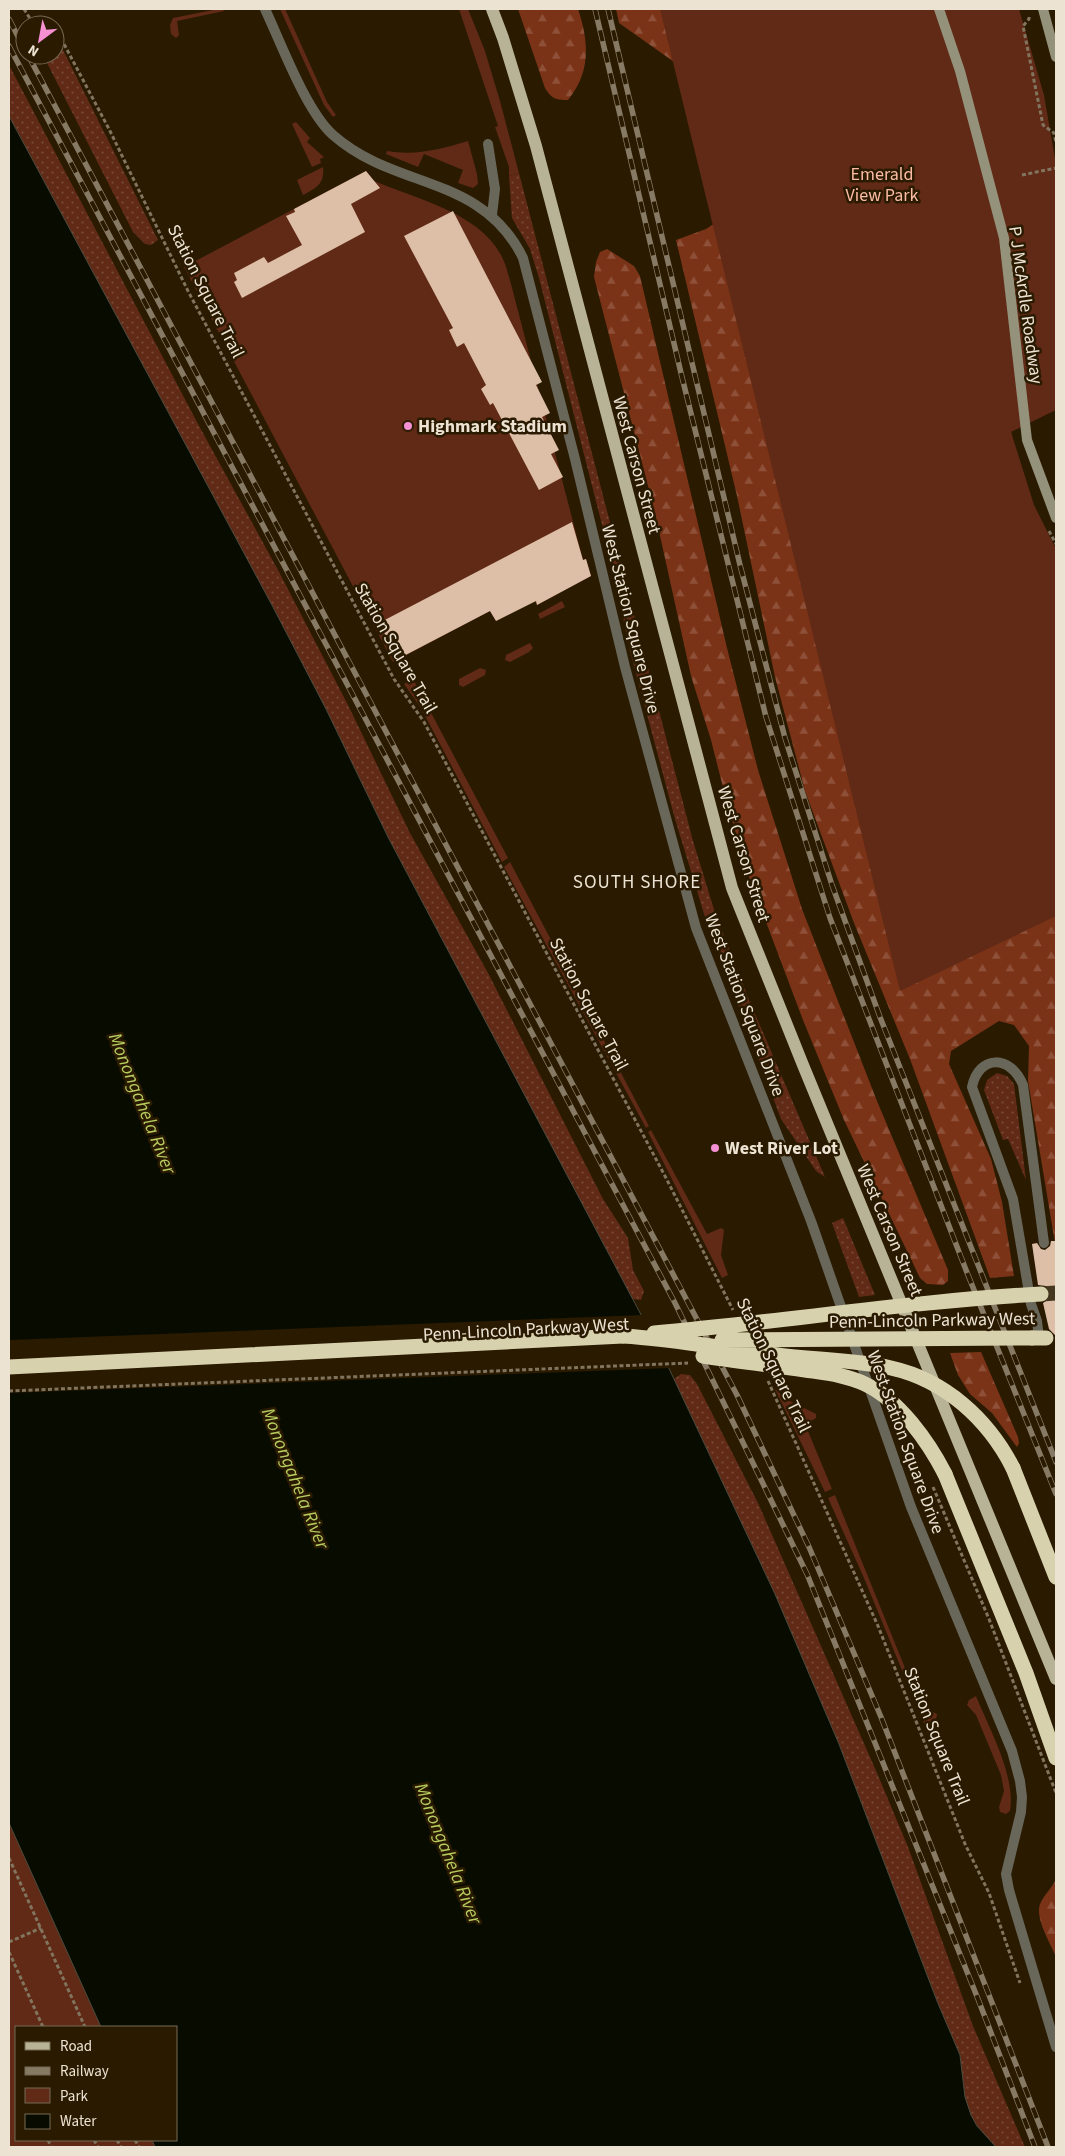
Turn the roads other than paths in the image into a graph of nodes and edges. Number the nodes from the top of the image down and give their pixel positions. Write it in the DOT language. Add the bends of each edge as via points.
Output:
graph roads {
  1 [pos="265,9"];
  2 [pos="492,9"];
  3 [pos="940,9"];
  4 [pos="1043,9"];
  5 [pos="1056,57"];
  6 [pos="488,144"];
  7 [pos="492,215"];
  8 [pos="1056,518"];
  9 [pos="1044,1242"];
  10 [pos="1041,1294"];
  11 [pos="1039,1338"];
  12 [pos="618,1339"];
  13 [pos="9,1367"];
  14 [pos="9,1373"];
  15 [pos="1056,1577"];
  16 [pos="1056,1679"];
  17 [pos="1056,1758"];
  18 [pos="1056,2047"];
  1 -- 7 [label="street, West Station Square Drive" via="310,105 332,134 366,158 459,195"];
  2 -- 16 [label="main road, West Carson Street" via="536,146 732,888"];
  3 -- 8 [label="main road, P J McArdle Roadway" via="960,71 1004,238 1028,440"];
  4 -- 5 [label="main road"];
  6 -- 7 [label="street" via="495,190"];
  7 -- 18 [label="street, West Station Square Drive" via="514,241 525,266 625,667 696,928 811,1221 911,1507 1012,1751 1020,1781 1021,1804 1006,1874"];
  9 -- 11 [label="street" via="1023,1085 1011,1067 1001,1062 990,1063 975,1076 972,1087 1013,1199"];
  10 -- 12 [label="highway, Penn-Lincoln Parkway West, bridge" via="962,1298"];
  11 -- 12 [label="highway, Penn-Lincoln Parkway West, bridge"];
  12 -- 13 [label="highway, Penn-Lincoln Parkway West"];
  12 -- 14 [label="highway, Penn-Lincoln Parkway West"];
  12 -- 15 [label="highway, bridge" via="874,1365 929,1381 971,1411 997,1441 1013,1468"];
  12 -- 17 [label="highway, bridge" via="829,1373 866,1385 898,1410 922,1435 945,1474 1026,1673"];
}
